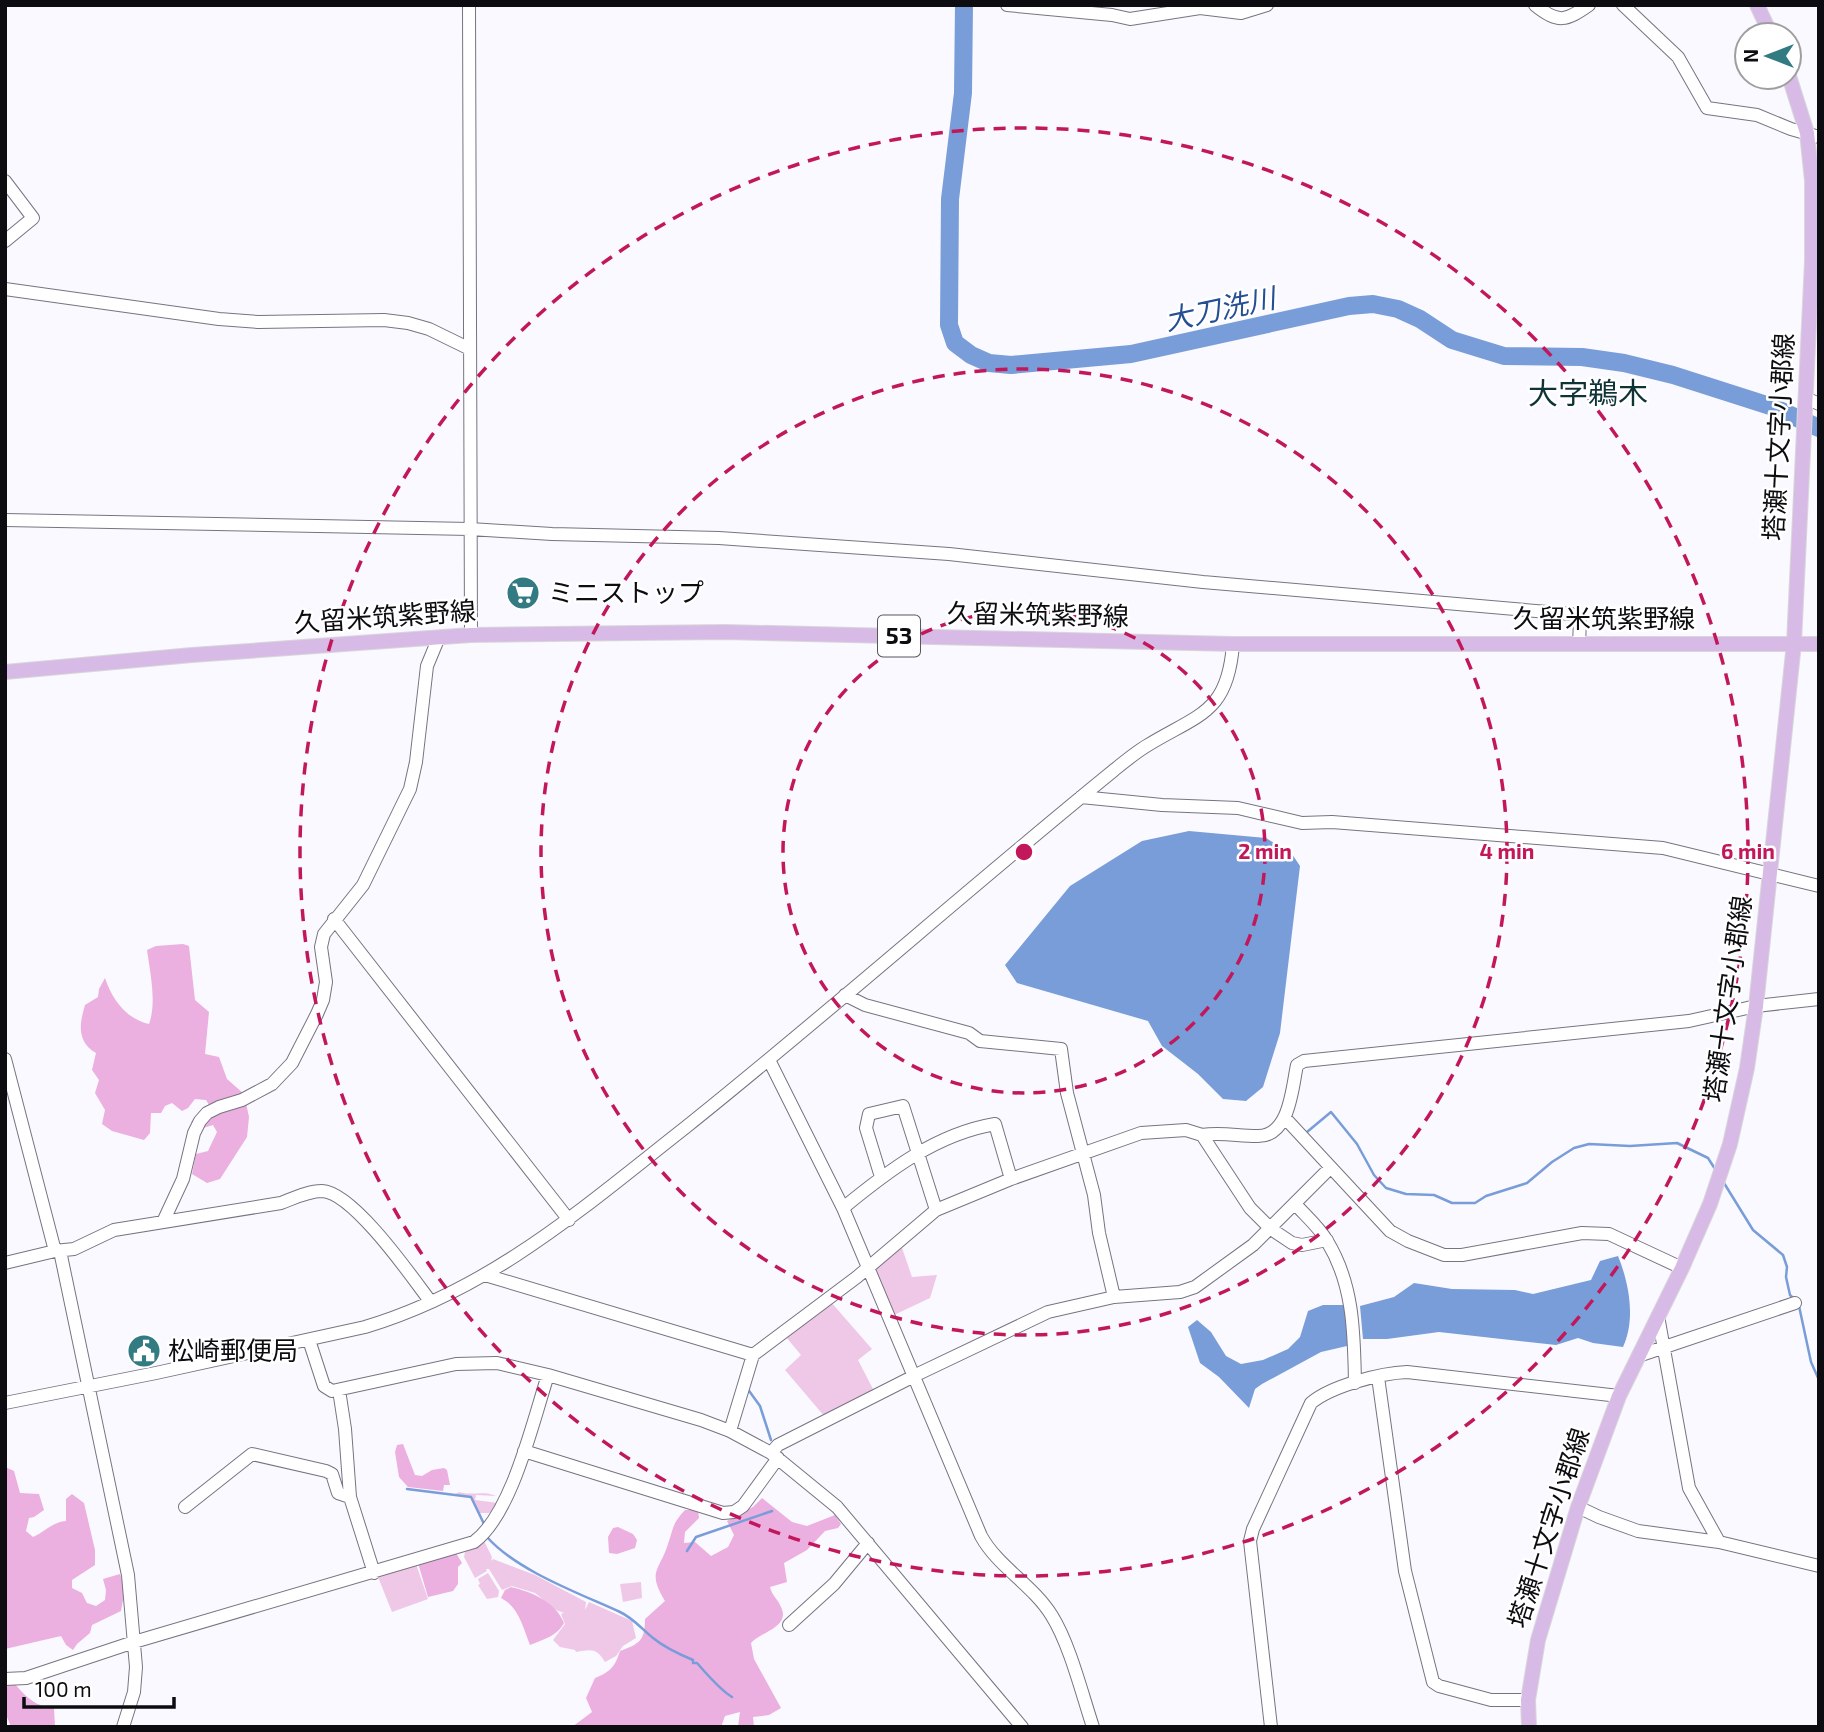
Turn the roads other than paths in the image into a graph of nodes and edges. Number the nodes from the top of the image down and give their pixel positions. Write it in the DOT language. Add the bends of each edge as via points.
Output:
graph roads {
  1 [pos="469,5"];
  2 [pos="1007,5"];
  3 [pos="1267,5"];
  4 [pos="1535,5"];
  5 [pos="1590,5"];
  6 [pos="1623,5"];
  7 [pos="1757,5"];
  8 [pos="1764,21"];
  9 [pos="1795,91"];
  10 [pos="1813,135"];
  11 [pos="5,181"];
  12 [pos="5,241"];
  13 [pos="5,289"];
  14 [pos="470,349"];
  15 [pos="1810,402"];
  16 [pos="5,520"];
  17 [pos="470,529"];
  18 [pos="471,635"];
  19 [pos="439,636"];
  20 [pos="1794,643"];
  21 [pos="1233,644"];
  22 [pos="1819,644"];
  23 [pos="1579,645"];
  24 [pos="5,672"];
  25 [pos="1081,797"];
  26 [pos="1770,872"];
  27 [pos="1819,886"];
  28 [pos="334,919"];
  29 [pos="845,995"];
  30 [pos="1819,999"];
  31 [pos="1756,1006"];
  32 [pos="5,1059"];
  33 [pos="769,1060"];
  34 [pos="1285,1118"];
  35 [pos="1202,1135"];
  36 [pos="918,1152"];
  37 [pos="1083,1153"];
  38 [pos="1330,1168"];
  39 [pos="881,1177"];
  40 [pos="1011,1179"];
  41 [pos="1295,1204"];
  42 [pos="843,1209"];
  43 [pos="936,1210"];
  44 [pos="569,1220"];
  45 [pos="163,1222"];
  46 [pos="1271,1228"];
  47 [pos="1327,1240"];
  48 [pos="58,1251"];
  49 [pos="5,1263"];
  50 [pos="868,1266"];
  51 [pos="1682,1268"];
  52 [pos="485,1275"];
  53 [pos="1114,1297"];
  54 [pos="430,1301"];
  55 [pos="1795,1303"];
  56 [pos="1658,1316"];
  57 [pos="309,1340"];
  58 [pos="1663,1347"];
  59 [pos="753,1355"];
  60 [pos="1638,1356"];
  61 [pos="548,1375"];
  62 [pos="916,1377"];
  63 [pos="1378,1377"];
  64 [pos="1355,1383"];
  65 [pos="89,1386"];
  66 [pos="339,1390"];
  67 [pos="1619,1396"];
  68 [pos="5,1403"];
  69 [pos="730,1431"];
  70 [pos="524,1451"];
  71 [pos="774,1456"];
  72 [pos="350,1497"];
  73 [pos="185,1507"];
  74 [pos="1578,1507"];
  75 [pos="1719,1542"];
  76 [pos="868,1543"];
  77 [pos="1819,1566"];
  78 [pos="374,1573"];
  79 [pos="789,1625"];
  80 [pos="134,1642"];
  81 [pos="5,1679"];
  82 [pos="1528,1700"];
  83 [pos="123,1727"];
  84 [pos="1022,1727"];
  85 [pos="1093,1727"];
  86 [pos="1270,1727"];
  87 [pos="1529,1727"];
  1 -- 14 [label="street"];
  2 -- 3 [label="street" via="1130,19 1200,8 1241,13"];
  4 -- 5 [label="street" via="1558,19 1567,19"];
  6 -- 10 [label="street" via="1678,57 1707,108 1757,115"];
  7 -- 8 [label="main road"];
  9 -- 10 [label="main road, 塔瀬十文字小郡線"];
  10 -- 15 [label="main road, 塔瀬十文字小郡線"];
  11 -- 12 [label="street" via="33,218"];
  13 -- 14 [label="street" via="219,319 408,323"];
  14 -- 17 [label="street"];
  15 -- 20 [label="main road, 塔瀬十文字小郡線" via="1802,450"];
  16 -- 17 [label="street"];
  17 -- 18 [label="street"];
  17 -- 23 [label="street" via="719,538 949,554 1203,582 1544,610 1580,620"];
  18 -- 19 [label="main road, 久留米筑紫野線 / 53"];
  18 -- 21 [label="main road, 久留米筑紫野線 / 53" via="725,632"];
  19 -- 24 [label="main road, 久留米筑紫野線 / 53"];
  19 -- 28 [label="street" via="427,666 410,789 363,884"];
  20 -- 22 [label="main road, 久留米筑紫野線 / 53"];
  20 -- 23 [label="main road, 久留米筑紫野線 / 53"];
  20 -- 26 [label="main road, 塔瀬十文字小郡線"];
  21 -- 23 [label="main road, 久留米筑紫野線 / 53"];
  21 -- 25 [label="street" via="1224,690 1208,710 1146,746"];
  25 -- 26 [label="street" via="1238,808 1302,823 1663,848"];
  25 -- 29 [label="street"];
  26 -- 27 [label="street"];
  26 -- 31 [label="main road, 塔瀬十文字小郡線"];
  28 -- 44 [label="street"];
  28 -- 45 [label="street" via="321,947 326,982 323,1000 292,1063 272,1084 207,1113 200,1121 183,1179"];
  29 -- 33 [label="street"];
  29 -- 37 [label="street" via="969,1033 980,1041 1061,1049"];
  30 -- 31 [label="street"];
  31 -- 34 [label="street" via="1689,1021 1304,1061 1297,1065"];
  31 -- 51 [label="main road, 塔瀬十文字小郡線" via="1730,1144"];
  32 -- 48 [label="street"];
  33 -- 42 [label="street"];
  33 -- 44 [label="street"];
  34 -- 35 [label="street" via="1271,1133 1261,1136"];
  34 -- 38 [label="street"];
  35 -- 37 [label="street" via="1186,1130 1141,1132"];
  35 -- 46 [label="street" via="1244,1200"];
  36 -- 39 [label="street"];
  36 -- 39 [label="street" via="903,1106 869,1114 866,1128"];
  36 -- 40 [label="street" via="995,1124"];
  36 -- 43 [label="street"];
  37 -- 40 [label="street"];
  37 -- 53 [label="street"];
  38 -- 41 [label="street"];
  38 -- 51 [label="street" via="1390,1231 1444,1255 1597,1232"];
  39 -- 42 [label="street"];
  40 -- 43 [label="street"];
  41 -- 46 [label="street"];
  41 -- 47 [label="street"];
  42 -- 50 [label="street"];
  43 -- 50 [label="street"];
  44 -- 52 [label="street"];
  45 -- 48 [label="street" via="114,1230 74,1249"];
  45 -- 54 [label="street" via="332,1193 358,1212"];
  46 -- 47 [label="street" via="1301,1245"];
  46 -- 53 [label="street" via="1195,1287"];
  47 -- 64 [label="street" via="1350,1302"];
  48 -- 49 [label="street"];
  48 -- 65 [label="street"];
  50 -- 59 [label="street"];
  50 -- 62 [label="street"];
  51 -- 56 [label="main road, 塔瀬十文字小郡線"];
  52 -- 54 [label="street"];
  52 -- 59 [label="street"];
  53 -- 62 [label="street" via="1048,1312"];
  54 -- 57 [label="street" via="397,1318"];
  55 -- 58 [label="street"];
  56 -- 58 [label="street"];
  56 -- 60 [label="main road, 塔瀬十文字小郡線"];
  57 -- 65 [label="street"];
  57 -- 66 [label="street" via="324,1386"];
  58 -- 60 [label="street"];
  58 -- 75 [label="street" via="1689,1488"];
  59 -- 69 [label="street"];
  60 -- 67 [label="main road, 塔瀬十文字小郡線"];
  61 -- 66 [label="street" via="480,1362"];
  61 -- 69 [label="street"];
  61 -- 70 [label="street"];
  62 -- 71 [label="street" via="778,1445"];
  62 -- 85 [label="street" via="989,1551 1052,1615"];
  63 -- 64 [label="street"];
  63 -- 67 [label="street" via="1407,1372"];
  63 -- 82 [label="street" via="1405,1571 1433,1682 1491,1700"];
  64 -- 86 [label="street" via="1328,1390 1311,1403 1253,1529 1250,1552"];
  65 -- 68 [label="street"];
  65 -- 80 [label="street" via="126,1557"];
  66 -- 72 [label="street"];
  67 -- 74 [label="main road, 塔瀬十文字小郡線"];
  69 -- 71 [label="street"];
  70 -- 71 [label="street" via="723,1513 734,1513 743,1506"];
  70 -- 78 [label="street" via="497,1517 483,1535 457,1549"];
  71 -- 76 [label="street" via="837,1507"];
  72 -- 73 [label="street" via="338,1493 327,1471 252,1454"];
  72 -- 78 [label="street"];
  74 -- 75 [label="street" via="1637,1531"];
  74 -- 82 [label="main road, 塔瀬十文字小郡線" via="1538,1640"];
  75 -- 77 [label="street"];
  76 -- 79 [label="street" via="834,1584"];
  76 -- 84 [label="street"];
  78 -- 80 [label="street"];
  80 -- 81 [label="street" via="26,1678"];
  80 -- 83 [label="street" via="135,1692"];
  82 -- 87 [label="main road, 塔瀬十文字小郡線"];
}
